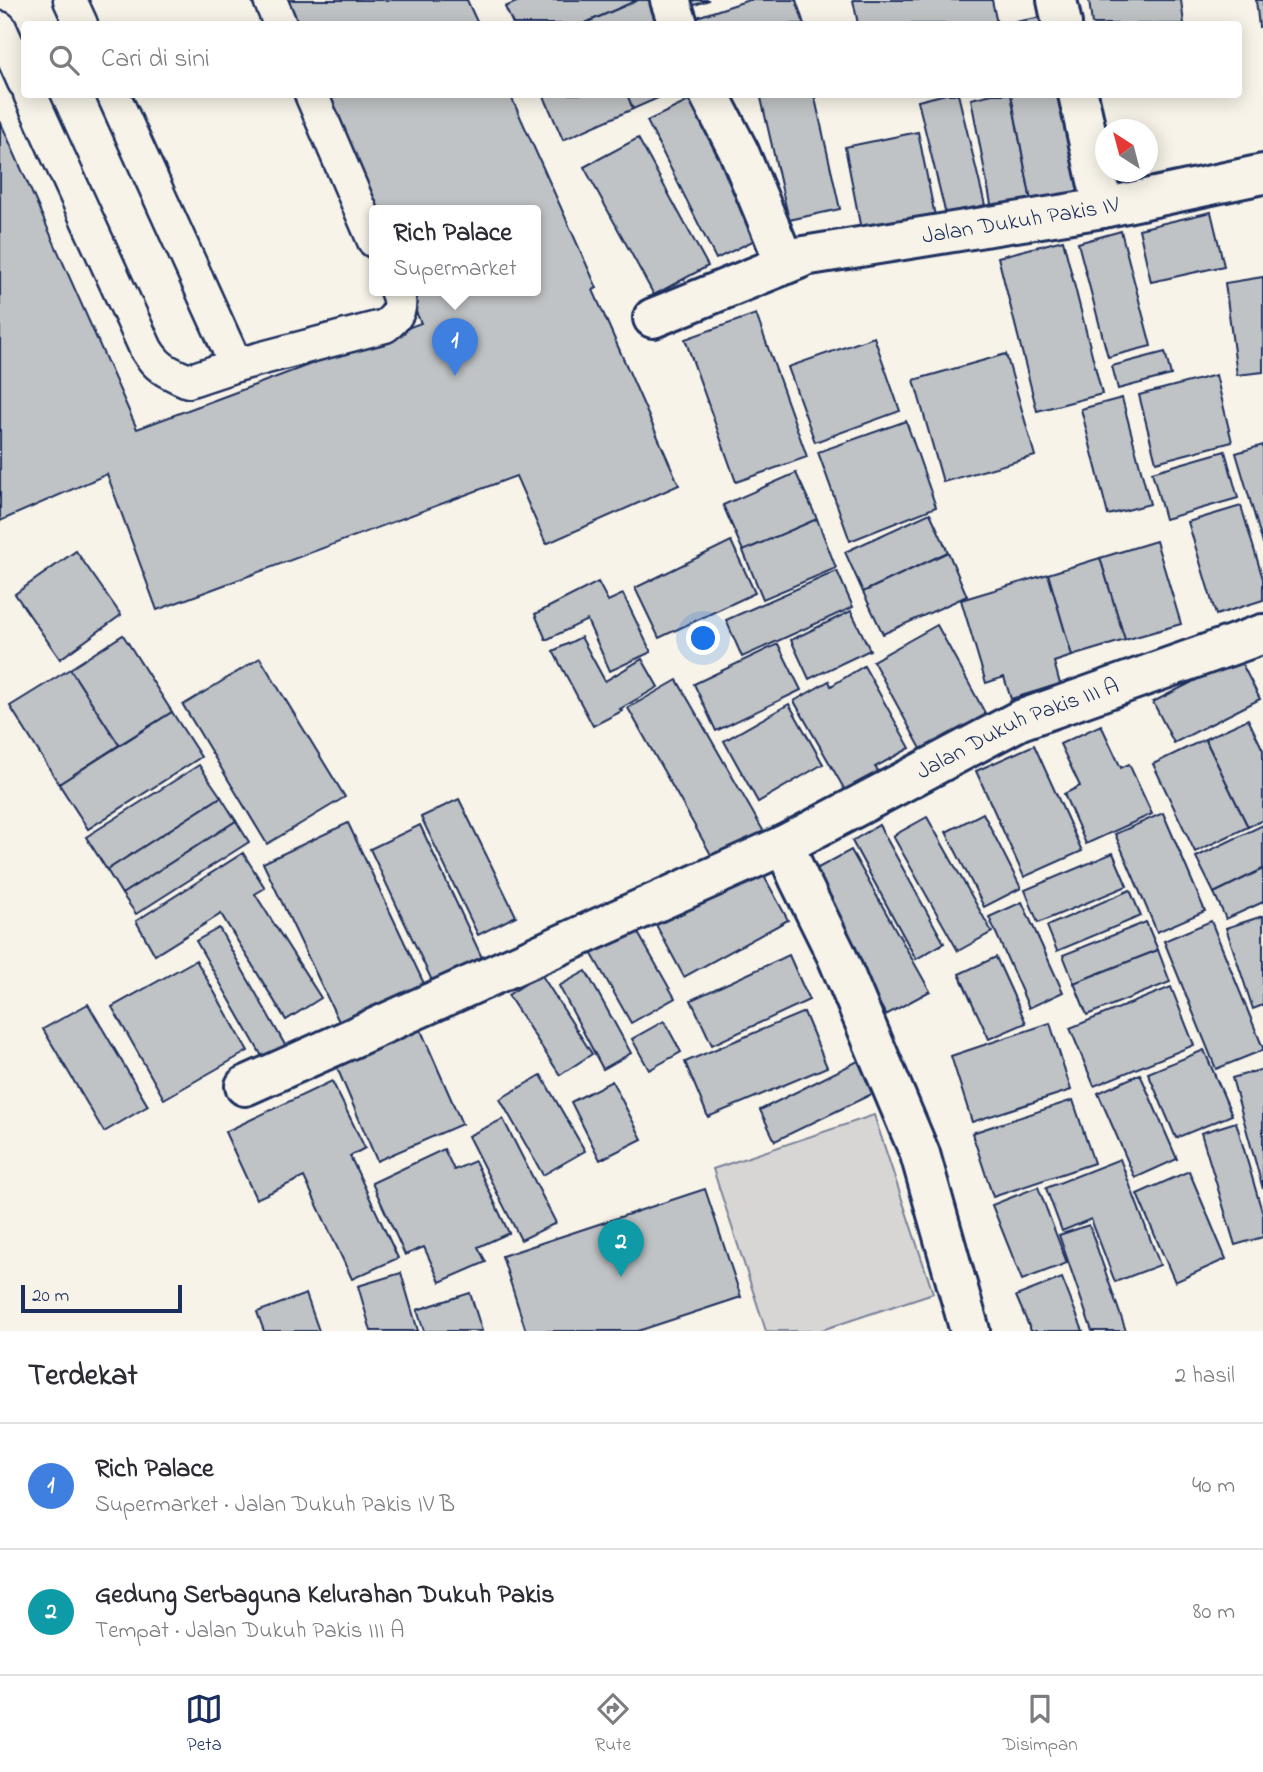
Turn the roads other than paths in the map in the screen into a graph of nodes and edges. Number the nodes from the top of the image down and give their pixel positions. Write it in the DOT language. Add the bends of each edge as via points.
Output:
graph roads {
  1 [pos="70,0"];
  2 [pos="270,0"];
  3 [pos="670,0"];
  4 [pos="1057,0"];
  5 [pos="80,21"];
  6 [pos="279,21"];
  7 [pos="677,21"];
  8 [pos="1061,21"];
  9 [pos="0,28"];
  10 [pos="21,75"];
  11 [pos="32,98"];
  12 [pos="115,98"];
  13 [pos="313,98"];
  14 [pos="711,98"];
  15 [pos="1079,98"];
  16 [pos="1263,174"];
  17 [pos="1103,208"];
  18 [pos="369,229"];
  19 [pos="791,255"];
  20 [pos="398,296"];
  21 [pos="653,318"];
  22 [pos="236,365"];
  23 [pos="1263,634"];
  24 [pos="784,845"];
  25 [pos="245,1086"];
  26 [pos="970,1331"];
  1 -- 5 [label="lane"];
  2 -- 6 [label="lane"];
  3 -- 7 [label="street"];
  4 -- 8 [label="street"];
  9 -- 10 [label="lane"];
  11 -- 22 [label="lane" via="154,362 188,380"];
  12 -- 22 [label="lane"];
  13 -- 18 [label="lane"];
  14 -- 19 [label="street"];
  15 -- 17 [label="street"];
  16 -- 17 [label="street, Jalan Dukuh Pakis IV"];
  17 -- 19 [label="street, Jalan Dukuh Pakis IV"];
  19 -- 21 [label="street, Jalan Dukuh Pakis IV"];
  20 -- 22 [label="lane" via="398,313 385,326"];
  23 -- 24 [label="street, Jalan Dukuh Pakis III A" via="1020,720"];
  24 -- 25 [label="street, Jalan Dukuh Pakis III A"];
  24 -- 26 [label="street" via="836,954 920,1154"];
}
